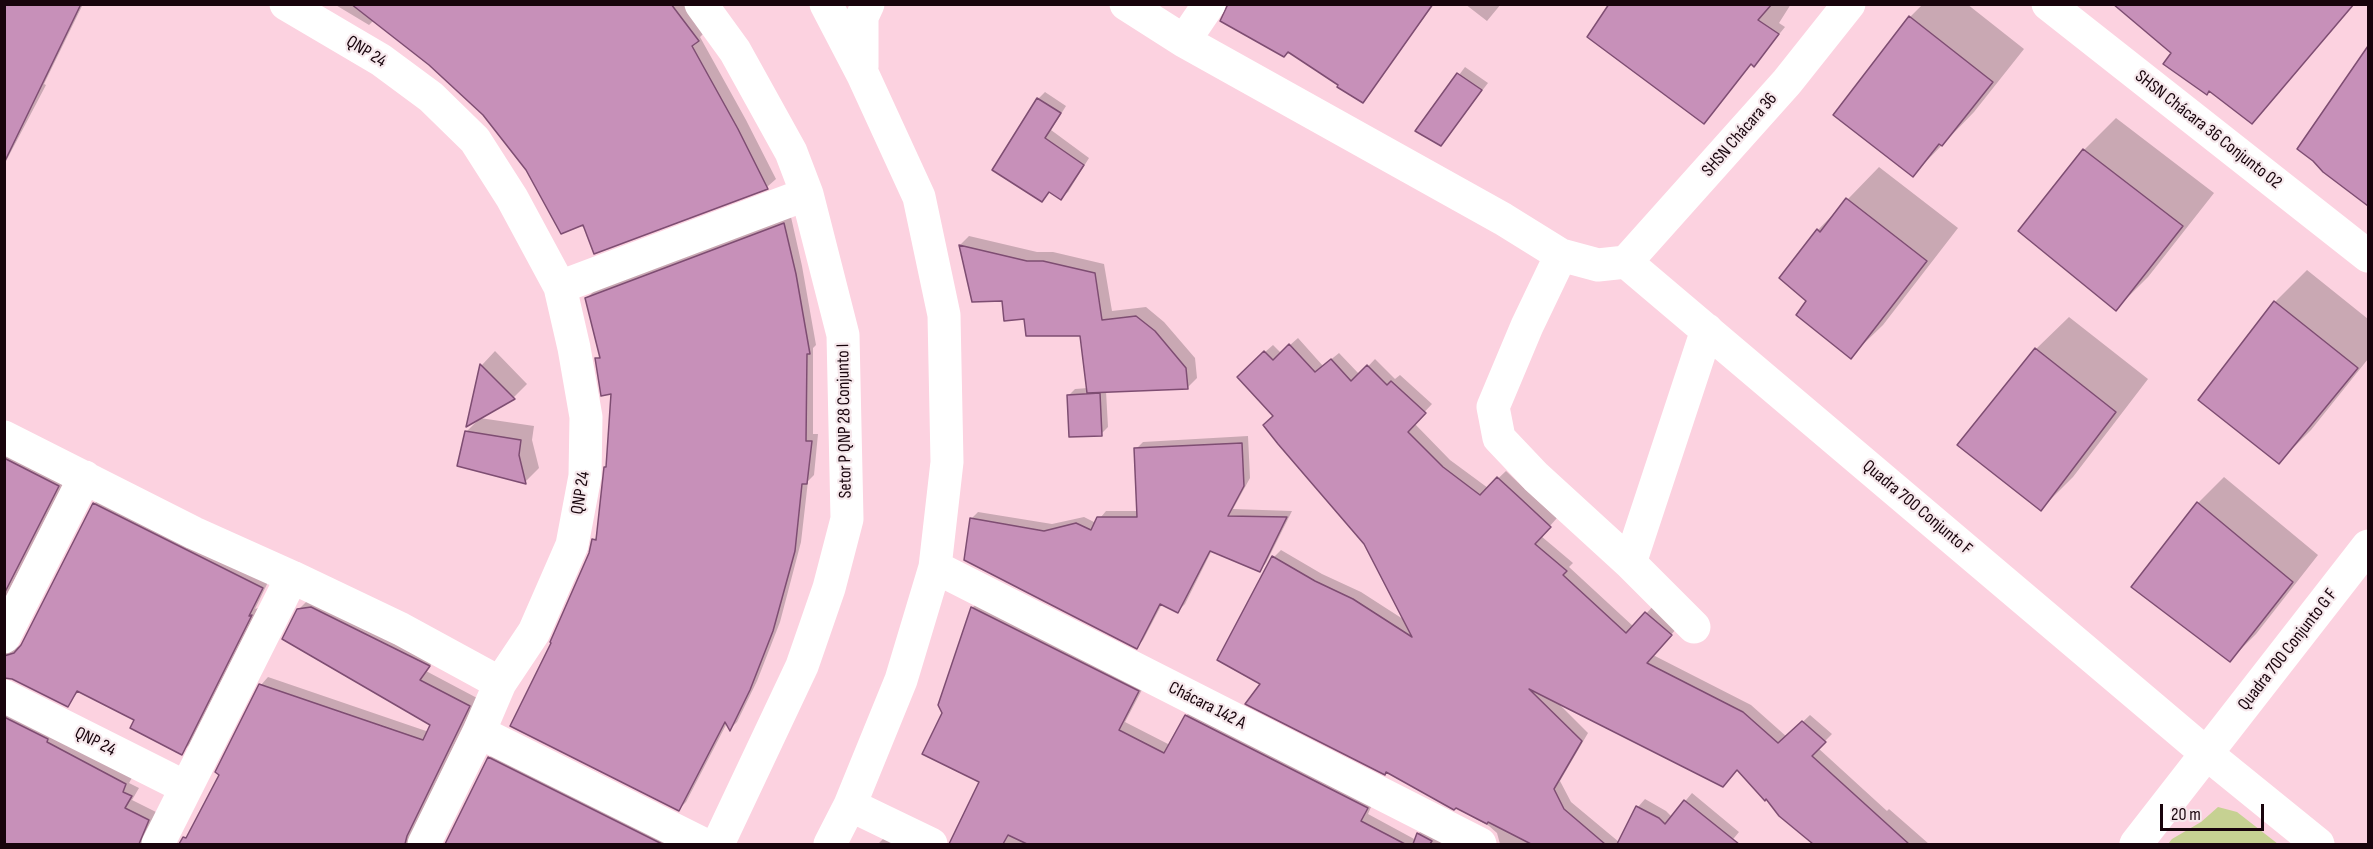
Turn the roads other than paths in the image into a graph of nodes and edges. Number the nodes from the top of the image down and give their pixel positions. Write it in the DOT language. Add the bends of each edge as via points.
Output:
graph roads {
  1 [pos="286,4"];
  2 [pos="701,4"];
  3 [pos="826,4"];
  4 [pos="868,4"];
  5 [pos="1126,4"];
  6 [pos="1209,4"];
  7 [pos="1850,4"];
  8 [pos="2048,4"];
  9 [pos="1184,41"];
  10 [pos="863,75"];
  11 [pos="807,194"];
  12 [pos="1561,255"];
  13 [pos="2368,256"];
  14 [pos="1626,262"];
  15 [pos="560,287"];
  16 [pos="1707,330"];
  17 [pos="4,437"];
  18 [pos="85,477"];
  19 [pos="2368,546"];
  20 [pos="1630,563"];
  21 [pos="934,567"];
  22 [pos="292,577"];
  23 [pos="1695,627"];
  24 [pos="4,637"];
  25 [pos="500,683"];
  26 [pos="4,696"];
  27 [pos="479,732"];
  28 [pos="2207,754"];
  29 [pos="185,787"];
  30 [pos="850,805"];
  31 [pos="158,844"];
  32 [pos="424,844"];
  33 [pos="703,844"];
  34 [pos="718,844"];
  35 [pos="830,844"];
  36 [pos="931,844"];
  37 [pos="1480,844"];
  38 [pos="2136,844"];
  39 [pos="2318,844"];
  1 -- 15 [label="street, QNP 24" via="381,60 431,97 475,140"];
  2 -- 11 [label="street, Setor P QNP 28 Conjunto I" via="741,61 791,152"];
  3 -- 10 [label="street"];
  4 -- 10 [label="street" via="862,17"];
  5 -- 9 [label="street"];
  6 -- 9 [label="street"];
  7 -- 14 [label="street, SHSN Chácara 36" via="1787,82"];
  8 -- 13 [label="street, SHSN Chácara 36 Conjunto 02"];
  9 -- 12 [label="street"];
  10 -- 21 [label="street" via="918,197 945,315 946,462"];
  11 -- 15 [label="street"];
  11 -- 34 [label="street, Setor P QNP 28 Conjunto I" via="843,335 847,519 829,588 801,666"];
  12 -- 14 [label="street" via="1598,265"];
  12 -- 20 [label="street" via="1493,407 1499,438"];
  14 -- 16 [label="street, Quadra 700 Conjunto F"];
  15 -- 25 [label="street, QNP 24" via="586,417 585,476 572,545 534,632"];
  16 -- 20 [label="street"];
  16 -- 28 [label="street, Quadra 700 Conjunto F"];
  17 -- 18 [label="street"];
  18 -- 22 [label="street" via="194,533"];
  18 -- 24 [label="street"];
  19 -- 28 [label="street, Quadra 700 Conjunto G F"];
  20 -- 23 [label="street"];
  21 -- 30 [label="street" via="901,680"];
  21 -- 37 [label="street, Chácara 142 A"];
  22 -- 25 [label="street" via="401,629"];
  22 -- 29 [label="street"];
  25 -- 27 [label="street, QNP 24"];
  26 -- 29 [label="street, QNP 24"];
  27 -- 32 [label="street, QNP 24"];
  27 -- 33 [label="street"];
  28 -- 38 [label="street, Quadra 700 Conjunto G F"];
  28 -- 39 [label="street, Quadra 700 Conjunto F"];
  29 -- 31 [label="street"];
  30 -- 35 [label="street"];
  30 -- 36 [label="street"];
}
